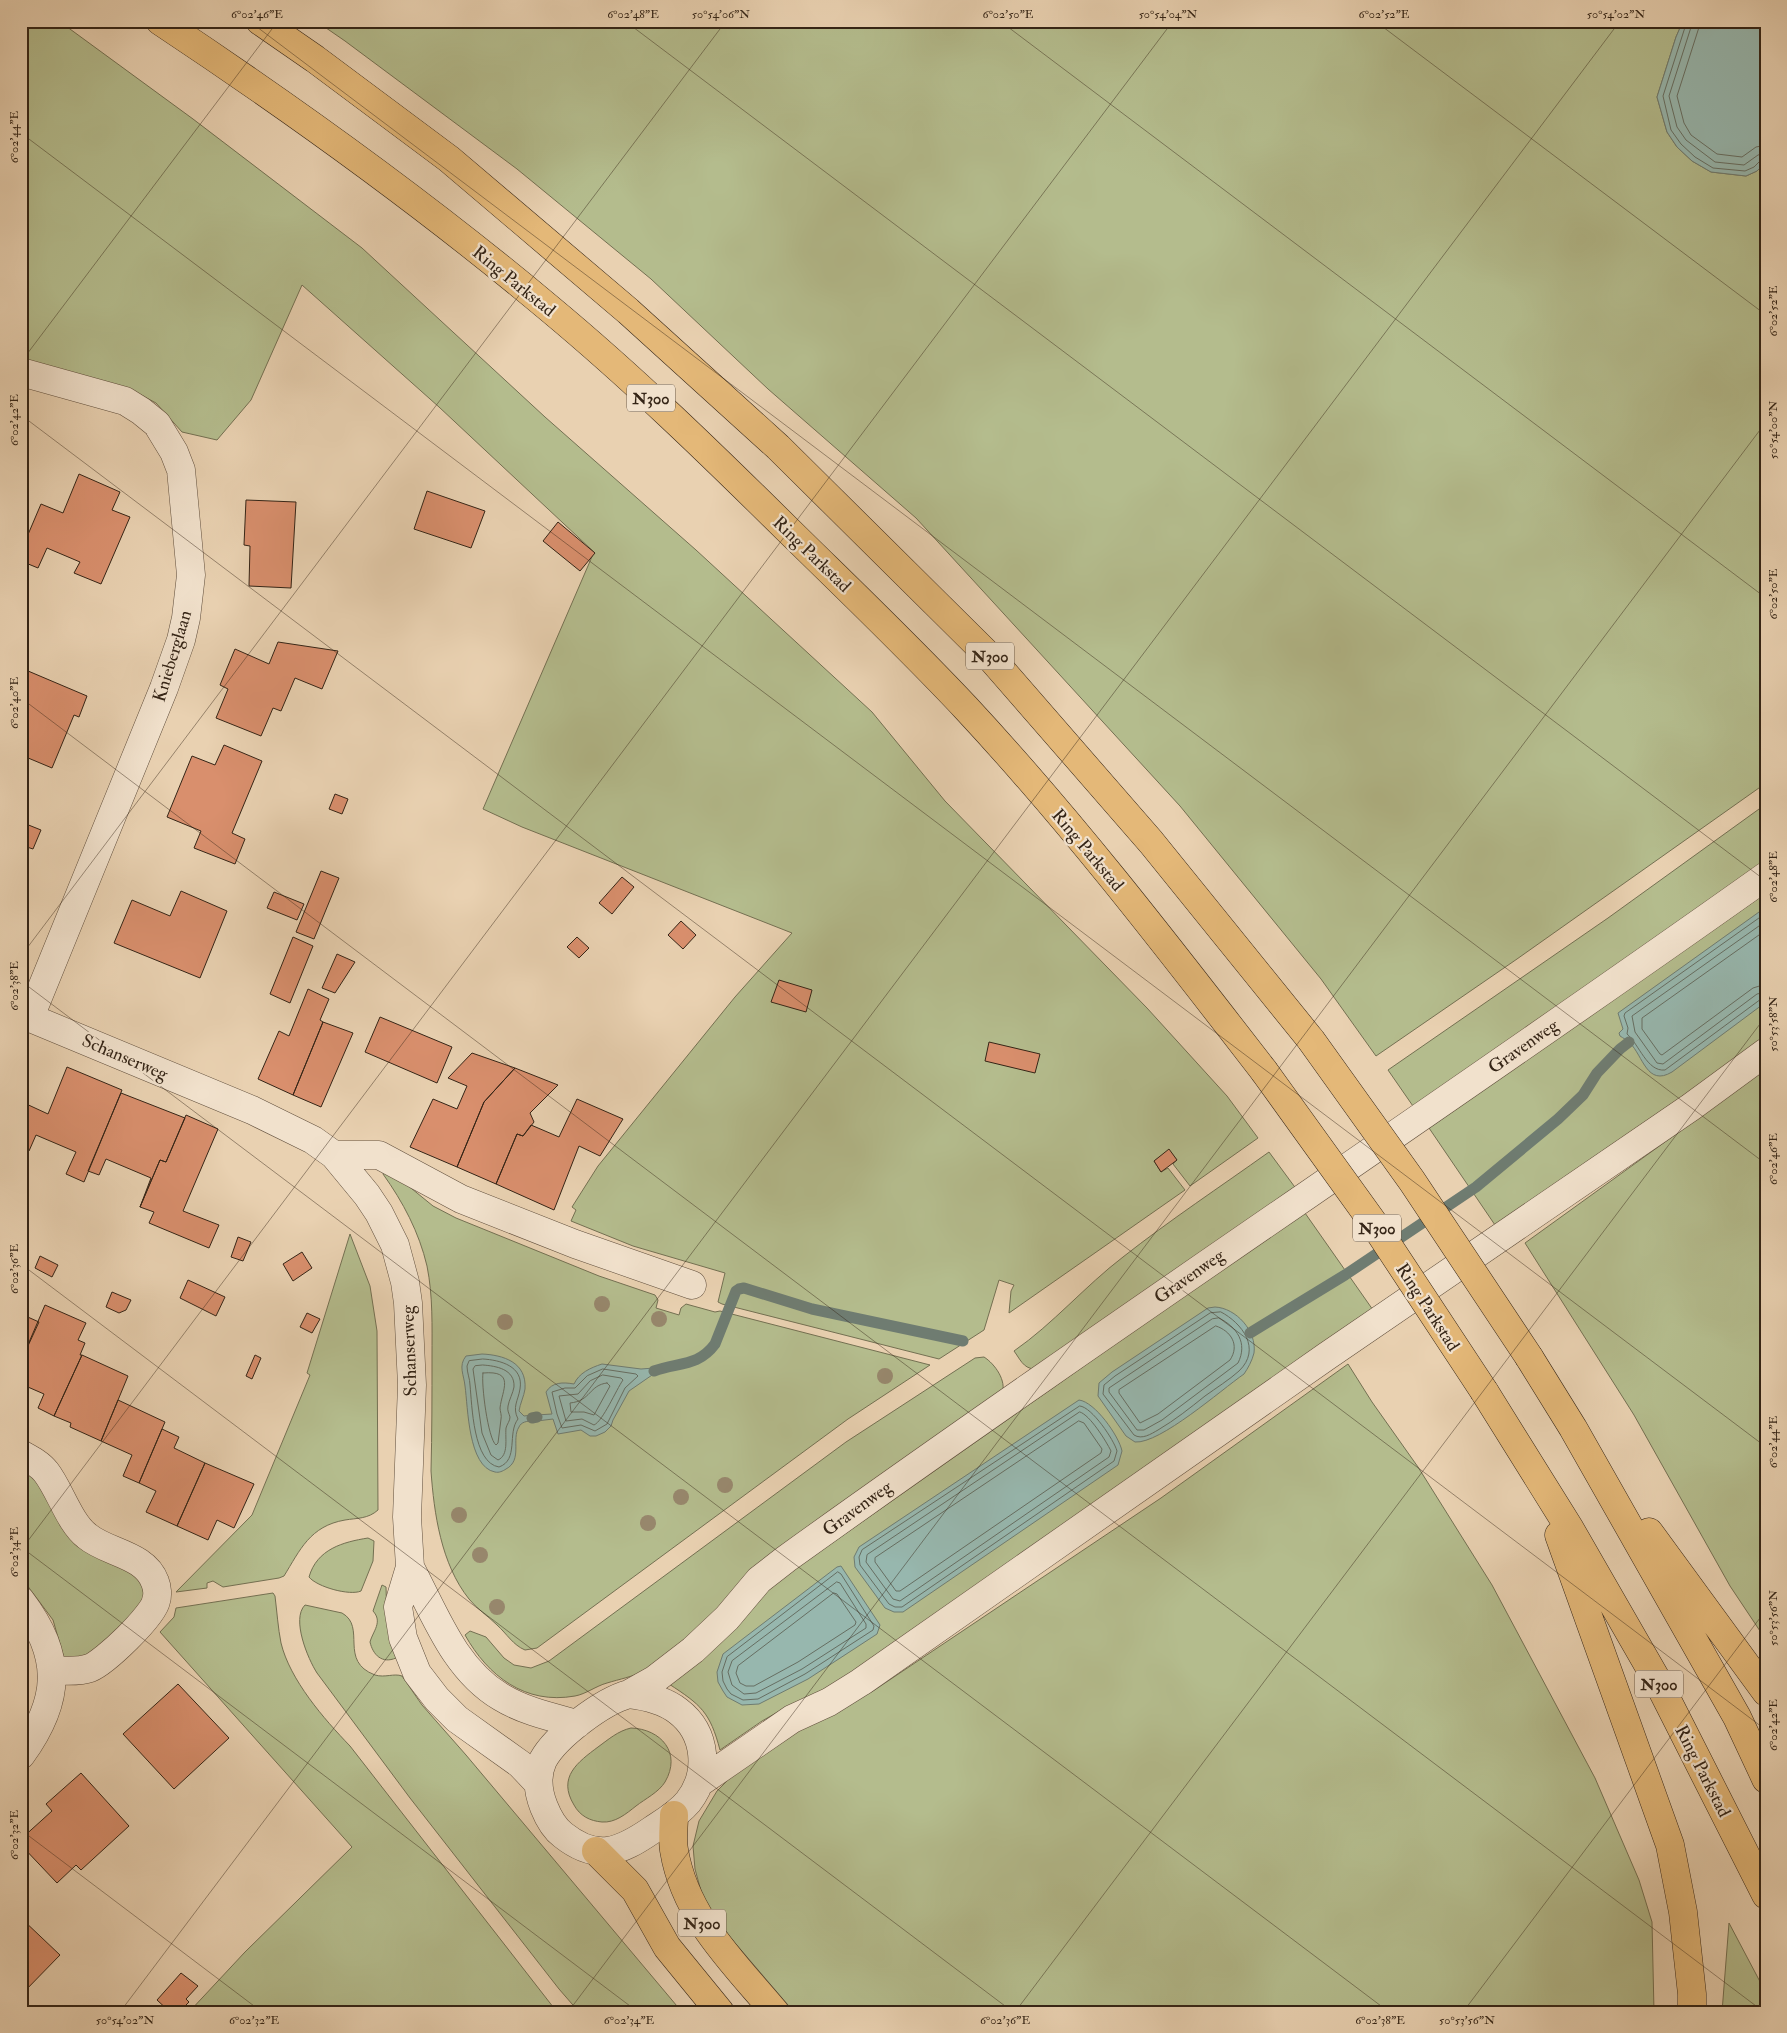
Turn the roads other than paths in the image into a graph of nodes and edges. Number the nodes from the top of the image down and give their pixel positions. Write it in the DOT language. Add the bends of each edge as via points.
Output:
graph roads {
  1 [pos="160,21"];
  2 [pos="260,21"];
  3 [pos="21,372"];
  4 [pos="1766,876"];
  5 [pos="25,1015"];
  6 [pos="1766,1052"];
  7 [pos="334,1155"];
  8 [pos="692,1285"];
  9 [pos="1573,1428"];
  10 [pos="21,1454"];
  11 [pos="1540,1479"];
  12 [pos="410,1568"];
  13 [pos="21,1601"];
  14 [pos="52,1670"];
  15 [pos="1766,1692"];
  16 [pos="629,1694"];
  17 [pos="577,1724"];
  18 [pos="21,1755"];
  19 [pos="1766,1779"];
  20 [pos="538,1783"];
  21 [pos="699,1783"];
  22 [pos="674,1815"];
  23 [pos="596,1851"];
  24 [pos="1766,1895"];
  25 [pos="720,2012"];
  26 [pos="775,2012"];
  27 [pos="1692,2012"];
  1 -- 11 [label="highway, Ring Parkstad / N300, bridge" via="244,77 414,201 549,308 640,387 966,708 1084,842 1264,1070 1372,1221"];
  2 -- 9 [label="highway, N300, bridge" via="449,159 628,311 778,447 990,657 1151,842 1311,1040 1412,1181"];
  3 -- 5 [label="street, Knieberglaan" via="125,401 157,424 181,470 191,575 186,618 164,688"];
  4 -- 16 [label="street, Gravenweg" via="952,1440 810,1542 759,1580 727,1618 692,1650 654,1680"];
  5 -- 7 [label="street, Schanserweg" via="252,1110 313,1140"];
  6 -- 21 [label="street" via="861,1682 829,1702 792,1719"];
  7 -- 8 [label="street" via="379,1155 461,1199"];
  7 -- 12 [label="street, Schanserweg" via="379,1214 395,1245 405,1282 412,1385 407,1516"];
  9 -- 15 [label="highway, N300"];
  9 -- 19 [label="highway, N300" via="1737,1717"];
  10 -- 14 [label="street" via="46,1472 86,1536 142,1565 151,1574 157,1592 151,1613 108,1658 89,1669"];
  11 -- 24 [label="highway, Ring Parkstad / N300" via="1658,1682"];
  11 -- 27 [label="highway, N300" via="1670,1845 1683,1912"];
  12 -- 17 [label="street, Schanserweg" via="453,1651 478,1680 519,1706"];
  12 -- 20 [label="street, Schanserweg" via="398,1607 403,1638 417,1673 457,1719 502,1749"];
  13 -- 14 [label="street" via="42,1632"];
  14 -- 18 [label="street" via="47,1707"];
  16 -- 17 [label="street" via="611,1700"];
  16 -- 21 [label="street" via="660,1701 677,1710 690,1724 702,1750"];
  17 -- 20 [label="street" via="550,1749 543,1761"];
  20 -- 23 [label="street" via="540,1798 553,1824 576,1844"];
  21 -- 22 [label="street" via="687,1803"];
  22 -- 23 [label="street" via="635,1842 616,1850"];
  22 -- 26 [label="highway, N300" via="674,1848 686,1895 704,1927"];
  23 -- 25 [label="highway, N300" via="635,1890 667,1947"];
}
